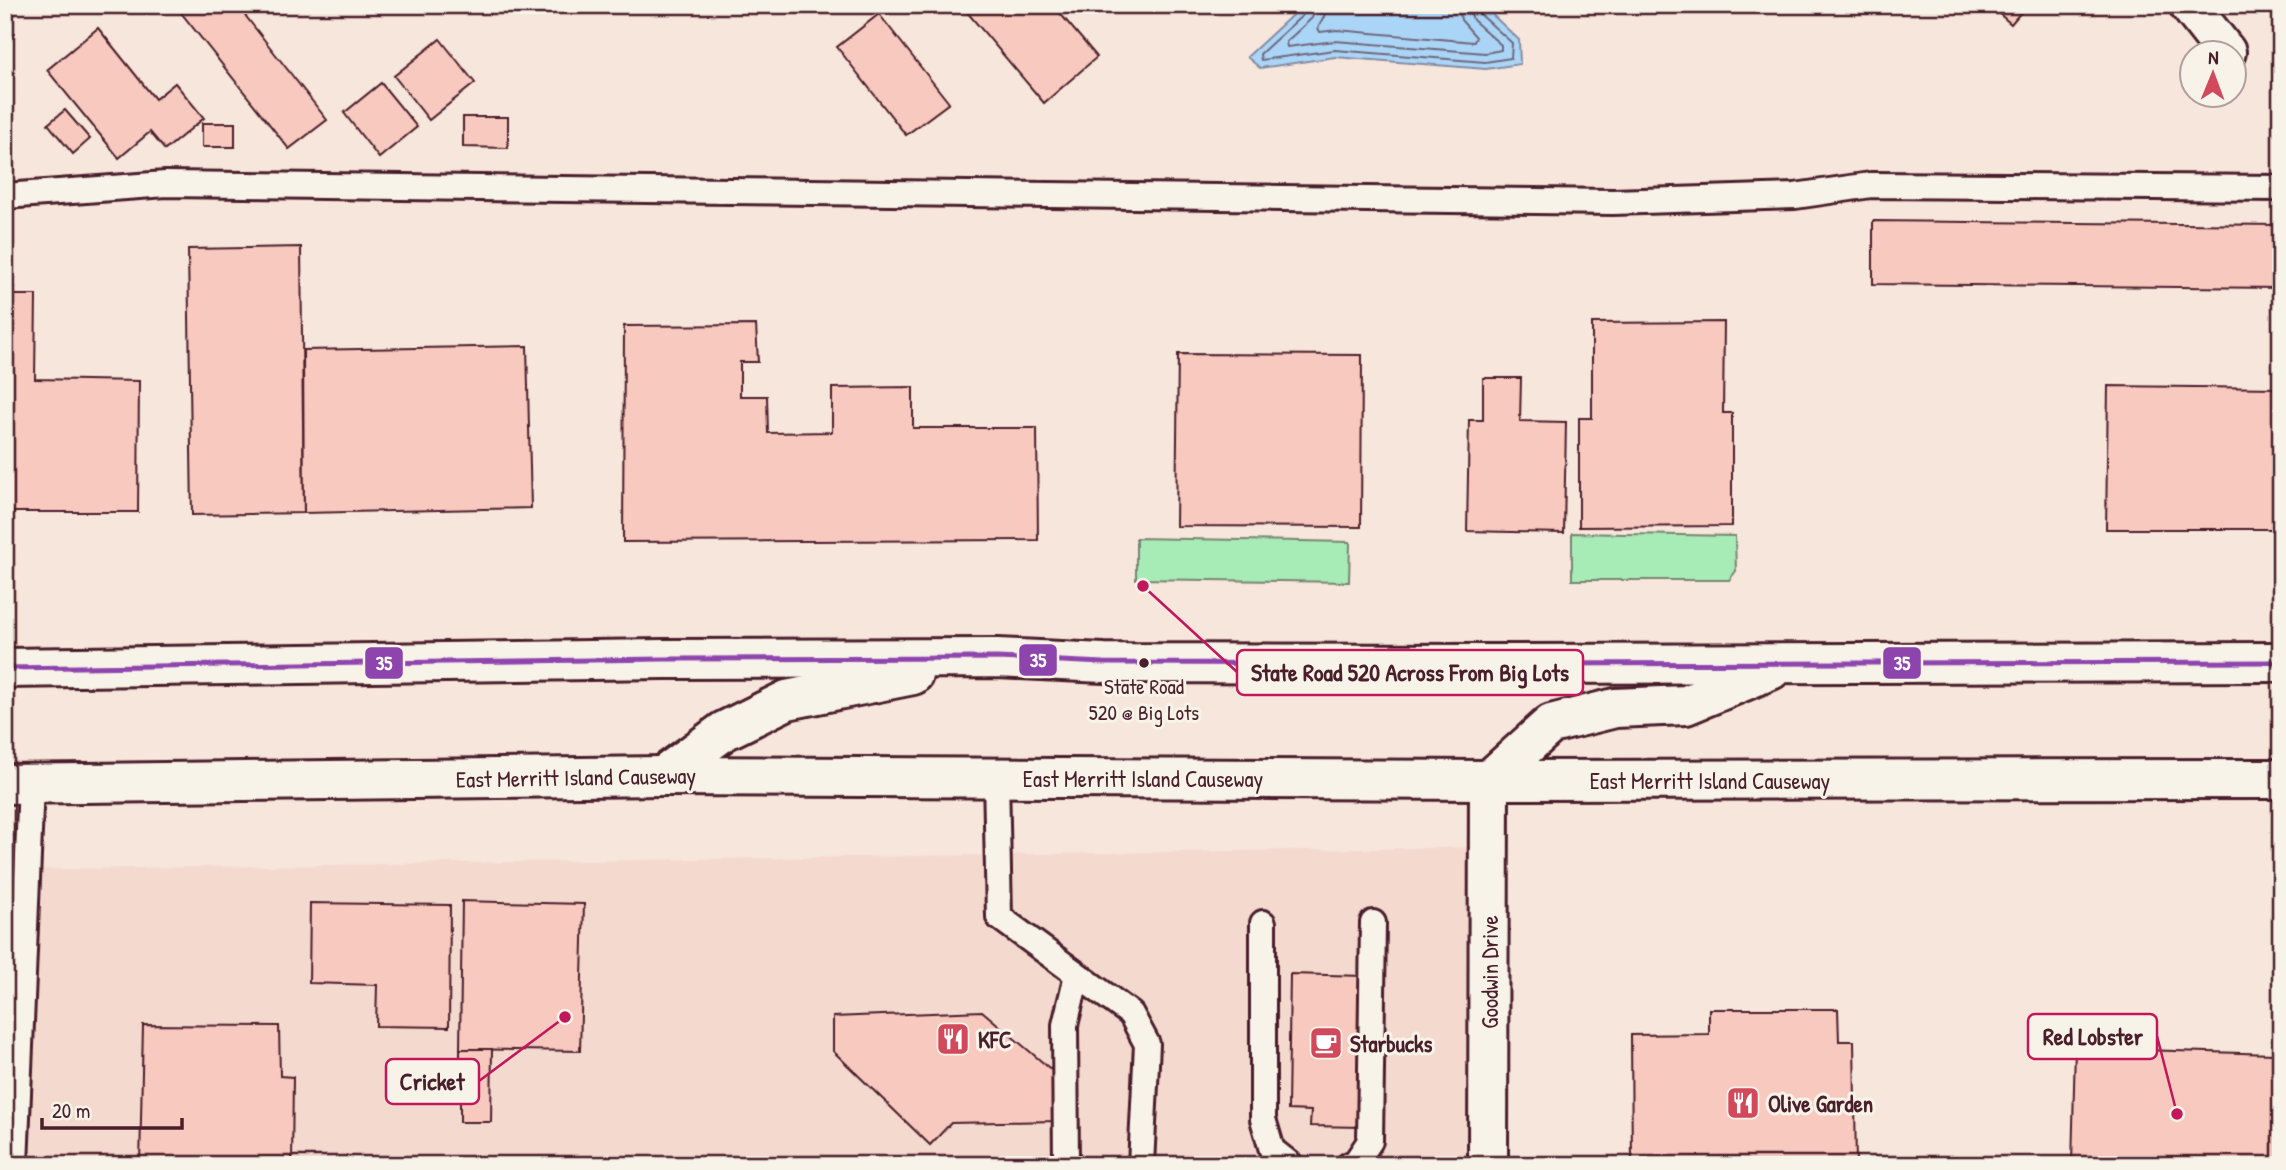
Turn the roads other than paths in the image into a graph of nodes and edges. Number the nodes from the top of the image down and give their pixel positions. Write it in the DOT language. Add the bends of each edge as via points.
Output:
graph roads {
  1 [pos="2189,5"];
  2 [pos="2215,38"];
  3 [pos="2281,188"];
  4 [pos="5,196"];
  5 [pos="997,658"];
  6 [pos="2281,662"];
  7 [pos="1790,663"];
  8 [pos="5,668"];
  9 [pos="663,776"];
  10 [pos="996,777"];
  11 [pos="2281,779"];
  12 [pos="1489,780"];
  13 [pos="18,784"];
  14 [pos="1263,923"];
  15 [pos="1373,923"];
  16 [pos="1077,975"];
  17 [pos="15,1165"];
  18 [pos="1066,1165"];
  19 [pos="1141,1165"];
  20 [pos="1291,1165"];
  21 [pos="1349,1165"];
  22 [pos="1488,1165"];
  1 -- 2 [label="main road"];
  3 -- 4 [label="lane" via="1871,185 1795,196 1613,202 166,184"];
  5 -- 7 [label="main road" via="1104,663"];
  5 -- 8 [label="main road"];
  5 -- 9 [label="main road" via="787,700 724,731"];
  6 -- 7 [label="main road"];
  7 -- 12 [label="main road" via="1686,705 1615,708 1551,724"];
  9 -- 10 [label="main road, East Merritt Island Causeway"];
  9 -- 13 [label="main road, East Merritt Island Causeway"];
  10 -- 12 [label="main road, East Merritt Island Causeway"];
  10 -- 16 [label="lane" via="999,917"];
  11 -- 12 [label="main road, East Merritt Island Causeway"];
  12 -- 22 [label="main road, Goodwin Drive"];
  13 -- 17 [label="lane"];
  14 -- 20 [label="lane" via="1263,1119 1272,1150"];
  15 -- 21 [label="lane" via="1370,1141"];
  16 -- 18 [label="lane" via="1065,1025"];
  16 -- 19 [label="lane" via="1131,1014 1147,1044"];
}
